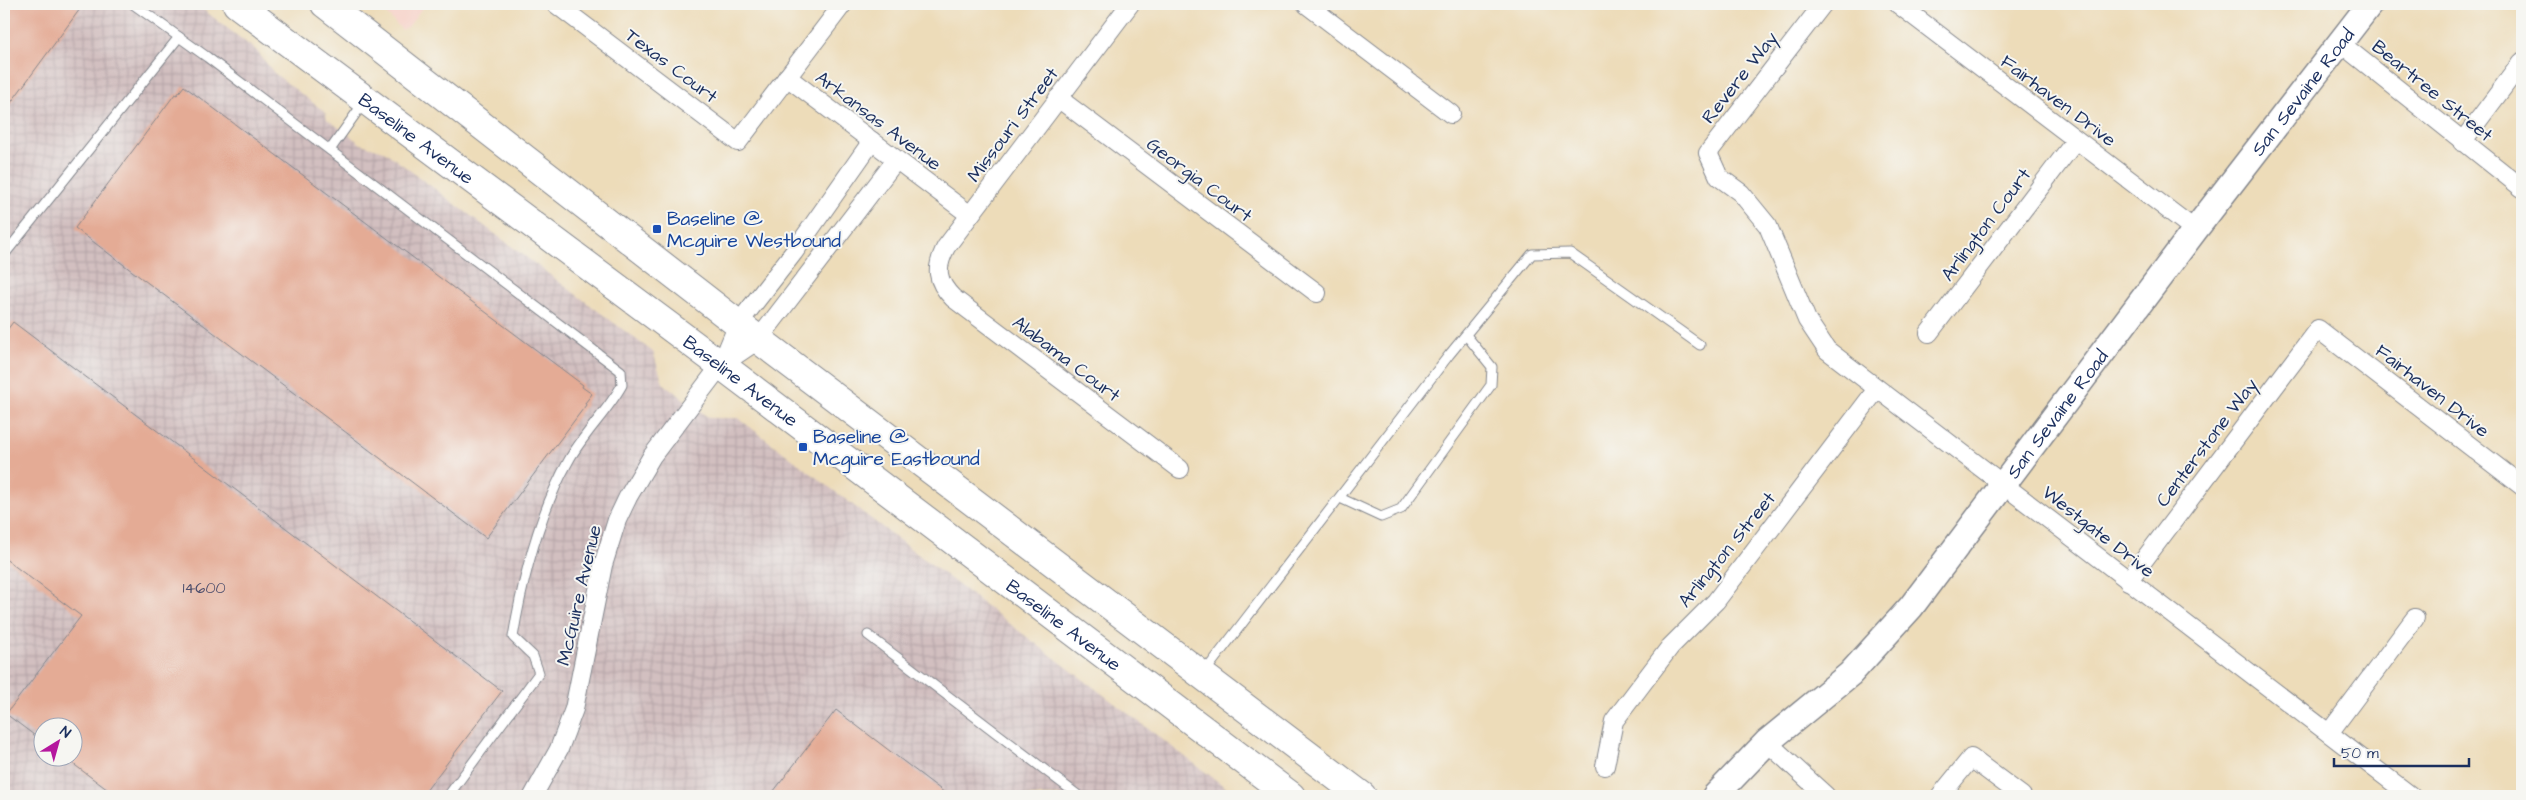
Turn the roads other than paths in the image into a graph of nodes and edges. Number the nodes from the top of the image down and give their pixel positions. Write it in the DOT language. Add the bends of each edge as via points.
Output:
graph roads {
  1 [pos="132,4"];
  2 [pos="237,4"];
  3 [pos="325,4"];
  4 [pos="843,4"];
  5 [pos="1130,4"];
  6 [pos="1306,4"];
  7 [pos="1823,4"];
  8 [pos="1898,4"];
  9 [pos="2370,4"];
  10 [pos="560,5"];
  11 [pos="179,37"];
  12 [pos="2340,43"];
  13 [pos="2522,62"];
  14 [pos="787,77"];
  15 [pos="1058,98"];
  16 [pos="366,100"];
  17 [pos="1452,114"];
  18 [pos="2076,140"];
  19 [pos="872,141"];
  20 [pos="2462,142"];
  21 [pos="330,150"];
  22 [pos="1708,153"];
  23 [pos="896,160"];
  24 [pos="2522,188"];
  25 [pos="970,215"];
  26 [pos="2195,230"];
  27 [pos="4,255"];
  28 [pos="937,273"];
  29 [pos="1317,293"];
  30 [pos="2318,329"];
  31 [pos="748,332"];
  32 [pos="1929,333"];
  33 [pos="1466,334"];
  34 [pos="1700,345"];
  35 [pos="721,365"];
  36 [pos="1877,389"];
  37 [pos="1180,469"];
  38 [pos="2005,485"];
  39 [pos="2522,486"];
  40 [pos="1340,498"];
  41 [pos="2128,581"];
  42 [pos="2415,618"];
  43 [pos="868,635"];
  44 [pos="1202,676"];
  45 [pos="2329,733"];
  46 [pos="1767,742"];
  47 [pos="1605,766"];
  48 [pos="448,796"];
  49 [pos="533,796"];
  50 [pos="1079,796"];
  51 [pos="1291,796"];
  52 [pos="1362,796"];
  53 [pos="1715,796"];
  54 [pos="1826,796"];
  55 [pos="1940,796"];
  56 [pos="2022,796"];
  57 [pos="2412,796"];
  1 -- 11 [label="lane"];
  2 -- 16 [label="main road, Baseline Avenue"];
  3 -- 31 [label="main road"];
  4 -- 14 [label="street"];
  5 -- 15 [label="street, Missouri Street"];
  6 -- 17 [label="street"];
  7 -- 22 [label="street, Revere Way"];
  8 -- 18 [label="street, Fairhaven Drive"];
  9 -- 12 [label="street, San Sevaine Road"];
  10 -- 14 [label="street, Texas Court" via="738,142"];
  11 -- 21 [label="lane"];
  11 -- 27 [label="lane"];
  12 -- 20 [label="street, Beartree Street"];
  12 -- 26 [label="street, San Sevaine Road"];
  13 -- 20 [label="street"];
  14 -- 19 [label="street, Arkansas Avenue"];
  15 -- 25 [label="street, Missouri Street"];
  15 -- 29 [label="street, Georgia Court"];
  16 -- 21 [label="lane"];
  16 -- 35 [label="main road, Baseline Avenue"];
  18 -- 26 [label="street, Fairhaven Drive"];
  18 -- 32 [label="street, Arlington Court"];
  19 -- 23 [label="street, Arkansas Avenue"];
  19 -- 31 [label="street, McGuire Avenue" via="794,252"];
  20 -- 24 [label="street, Beartree Street"];
  21 -- 48 [label="lane" via="616,366 623,378 618,392 569,460 550,500 532,554 513,637 533,656 539,673"];
  22 -- 36 [label="street, Westgate Drive" via="1719,177 1741,193 1768,226 1807,320 1827,350"];
  23 -- 25 [label="street, Arkansas Avenue"];
  23 -- 31 [label="street, McGuire Avenue"];
  25 -- 28 [label="street, Missouri Street" via="943,252"];
  26 -- 38 [label="street, San Sevaine Road"];
  28 -- 37 [label="street, Alabama Court" via="953,298"];
  30 -- 39 [label="street, Fairhaven Drive"];
  30 -- 41 [label="street, Centerstone Way"];
  31 -- 35 [label="street, McGuire Avenue"];
  31 -- 35 [label="street, McGuire Avenue"];
  31 -- 44 [label="main road"];
  33 -- 34 [label="lane" via="1532,254 1570,253"];
  33 -- 40 [label="lane"];
  33 -- 40 [label="lane" via="1492,367 1491,385 1401,509 1381,517"];
  35 -- 49 [label="street, McGuire Avenue" via="652,456 617,520 603,565 574,709 559,749"];
  35 -- 51 [label="main road, Baseline Avenue"];
  36 -- 38 [label="street, Westgate Drive"];
  36 -- 47 [label="street, Arlington Street" via="1716,601 1670,648 1614,721"];
  38 -- 41 [label="street, Westgate Drive"];
  38 -- 46 [label="street, San Sevaine Road" via="1911,607 1850,674"];
  40 -- 44 [label="lane"];
  41 -- 45 [label="street, Westgate Drive"];
  42 -- 45 [label="street"];
  43 -- 50 [label="lane"];
  44 -- 52 [label="main road"];
  45 -- 57 [label="street, Westgate Drive"];
  46 -- 53 [label="street, San Sevaine Road"];
  46 -- 54 [label="street"];
  55 -- 56 [label="street" via="1971,758"];
}
